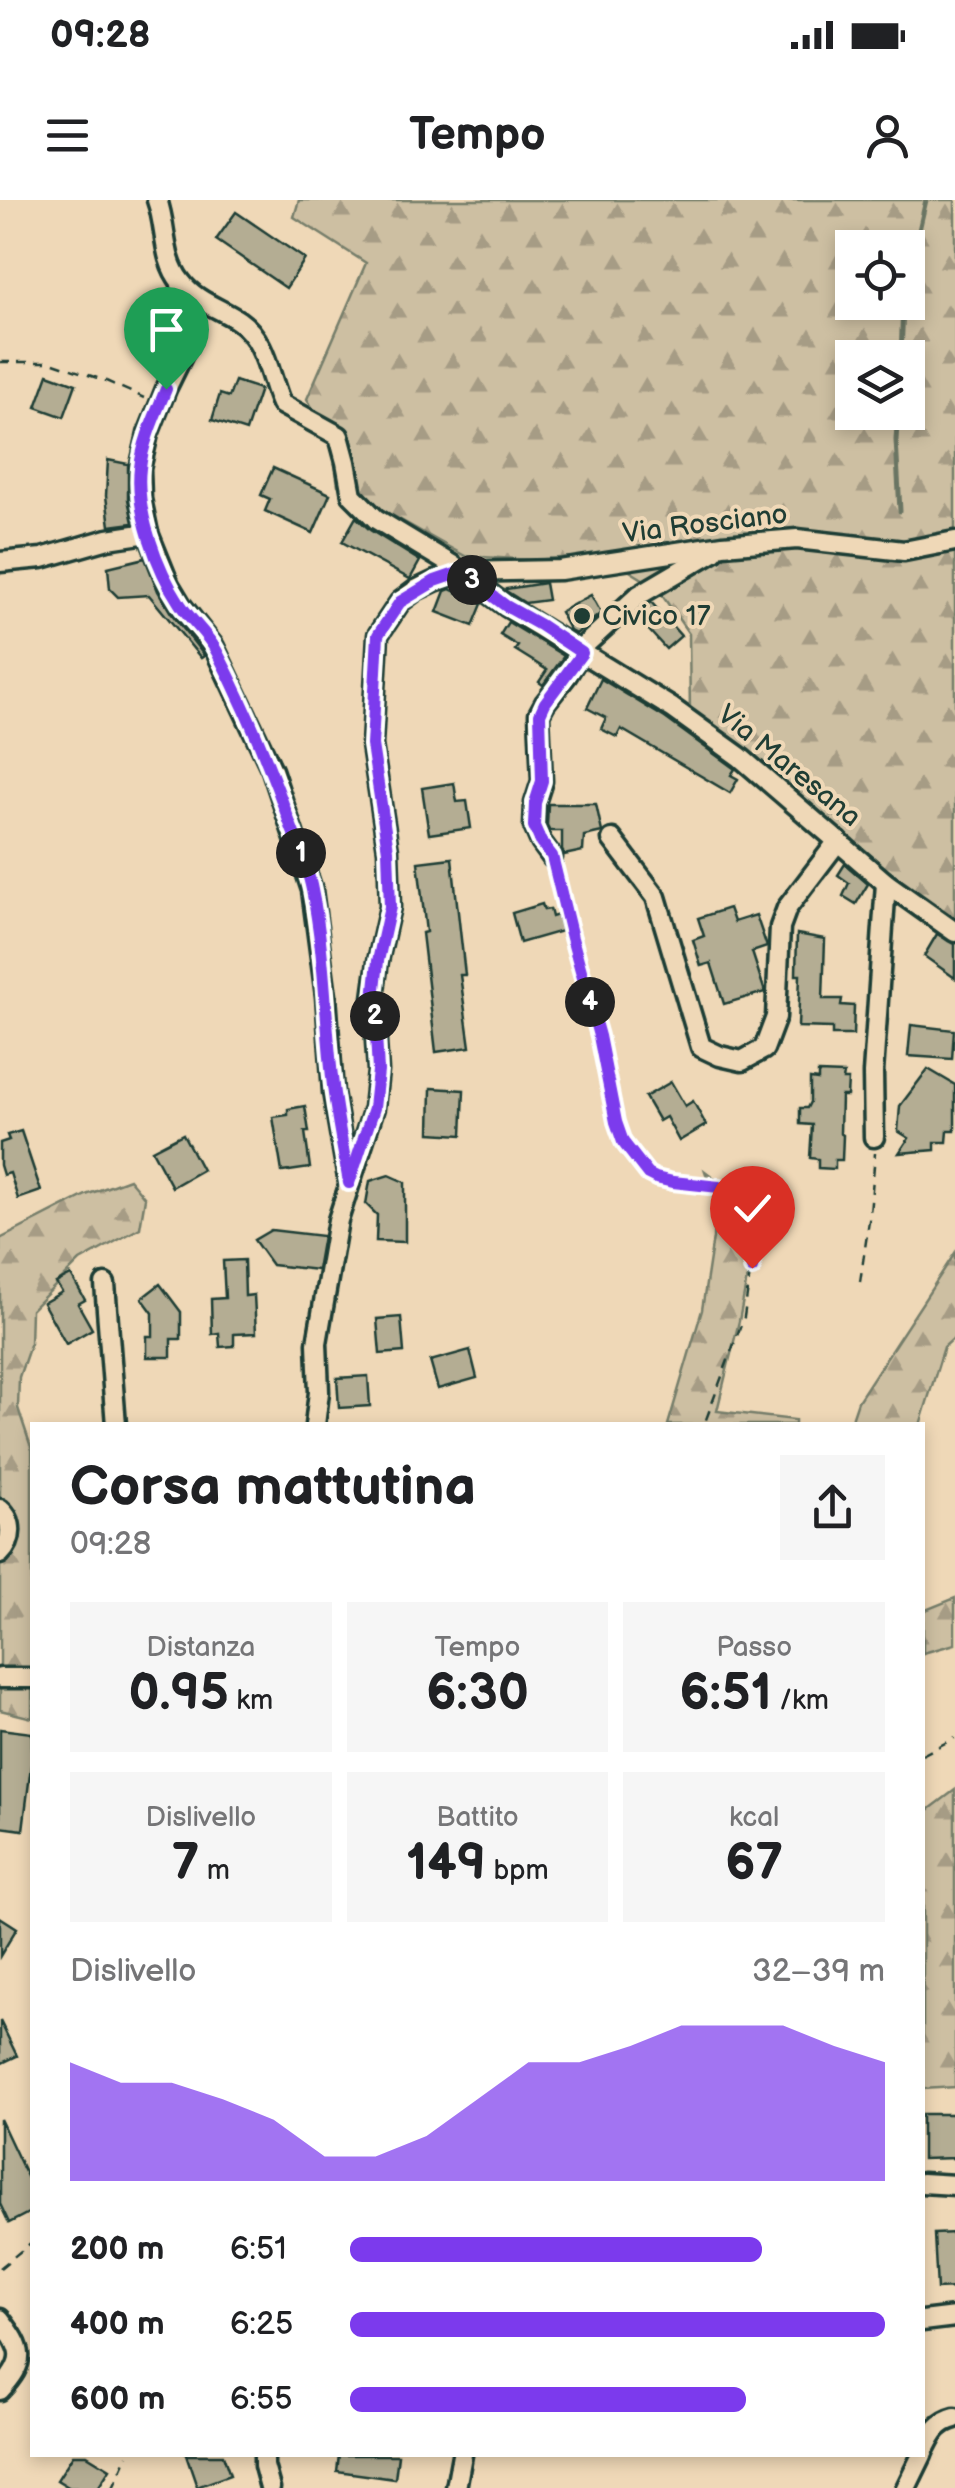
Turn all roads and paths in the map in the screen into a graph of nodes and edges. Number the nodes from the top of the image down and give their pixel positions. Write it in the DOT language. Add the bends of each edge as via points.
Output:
graph roads {
  1 [pos="157,200"];
  2 [pos="181,283"];
  3 [pos="0,362"];
  4 [pos="160,403"];
  5 [pos="148,534"];
  6 [pos="955,541"];
  7 [pos="722,545"];
  8 [pos="0,562"];
  9 [pos="461,572"];
  10 [pos="582,653"];
  11 [pos="612,838"];
  12 [pos="838,841"];
  13 [pos="552,856"];
  14 [pos="886,883"];
  15 [pos="955,932"];
  16 [pos="874,1137"];
  17 [pos="349,1183"];
  18 [pos="860,1282"];
  19 [pos="105,1284"];
  20 [pos="116,1422"];
  21 [pos="315,1422"];
  22 [pos="705,1422"];
  23 [pos="0,1509"];
  24 [pos="0,1554"];
  25 [pos="0,1678"];
  26 [pos="30,1678"];
  27 [pos="955,1738"];
  28 [pos="925,1753"];
  29 [pos="925,2183"];
  30 [pos="955,2184"];
  31 [pos="30,2244"];
  32 [pos="0,2268"];
  33 [pos="0,2319"];
  34 [pos="953,2319"];
  35 [pos="925,2321"];
  36 [pos="0,2390"];
  37 [pos="955,2418"];
  38 [pos="925,2449"];
  39 [pos="127,2457"];
  40 [pos="264,2457"];
  41 [pos="462,2457"];
  42 [pos="921,2457"];
  43 [pos="113,2488"];
  44 [pos="270,2488"];
  45 [pos="456,2488"];
  46 [pos="906,2488"];
  1 -- 2 [label="street" via="170,264"];
  2 -- 4 [label="street" via="186,348"];
  2 -- 9 [label="street, Via Maresana" via="242,323 260,344 281,404 339,436 352,495 376,519"];
  3 -- 4 [label="path" via="51,362"];
  4 -- 5 [label="street" via="140,469"];
  5 -- 8 [label="street"];
  5 -- 17 [label="street" via="169,584 238,695 301,852 312,890"];
  6 -- 7 [label="street, Via Rosciano" via="904,550 797,539"];
  7 -- 9 [label="street, Via Rosciano" via="560,570"];
  7 -- 10 [label="street" via="640,595"];
  9 -- 10 [label="street, Via Maresana"];
  9 -- 17 [label="street" via="400,602 378,635 372,745 390,907 374,998 374,1108"];
  10 -- 12 [label="street, Via Maresana" via="740,757"];
  10 -- 13 [label="street" via="540,714 542,781 534,826"];
  11 -- 12 [label="street" via="656,897 701,1046 742,1061 764,1049 776,1017 780,926"];
  12 -- 14 [label="street, Via Maresana"];
  13 -- 22 [label="path" via="623,1142 656,1178 756,1195 760,1206 744,1316"];
  14 -- 15 [label="street, Via Maresana"];
  14 -- 16 [label="street"];
  16 -- 18 [label="path"];
  17 -- 21 [label="street" via="317,1343"];
  19 -- 20 [label="street"];
  23 -- 24 [label="street" via="11,1534"];
  25 -- 26 [label="street"];
  27 -- 28 [label="path"];
  29 -- 30 [label="street"];
  31 -- 32 [label="path"];
  33 -- 36 [label="street" via="20,2359"];
  34 -- 35 [label="street"];
  37 -- 38 [label="street" via="936,2428"];
  39 -- 43 [label="path"];
  40 -- 44 [label="street"];
  41 -- 45 [label="street"];
  42 -- 46 [label="street"];
}
